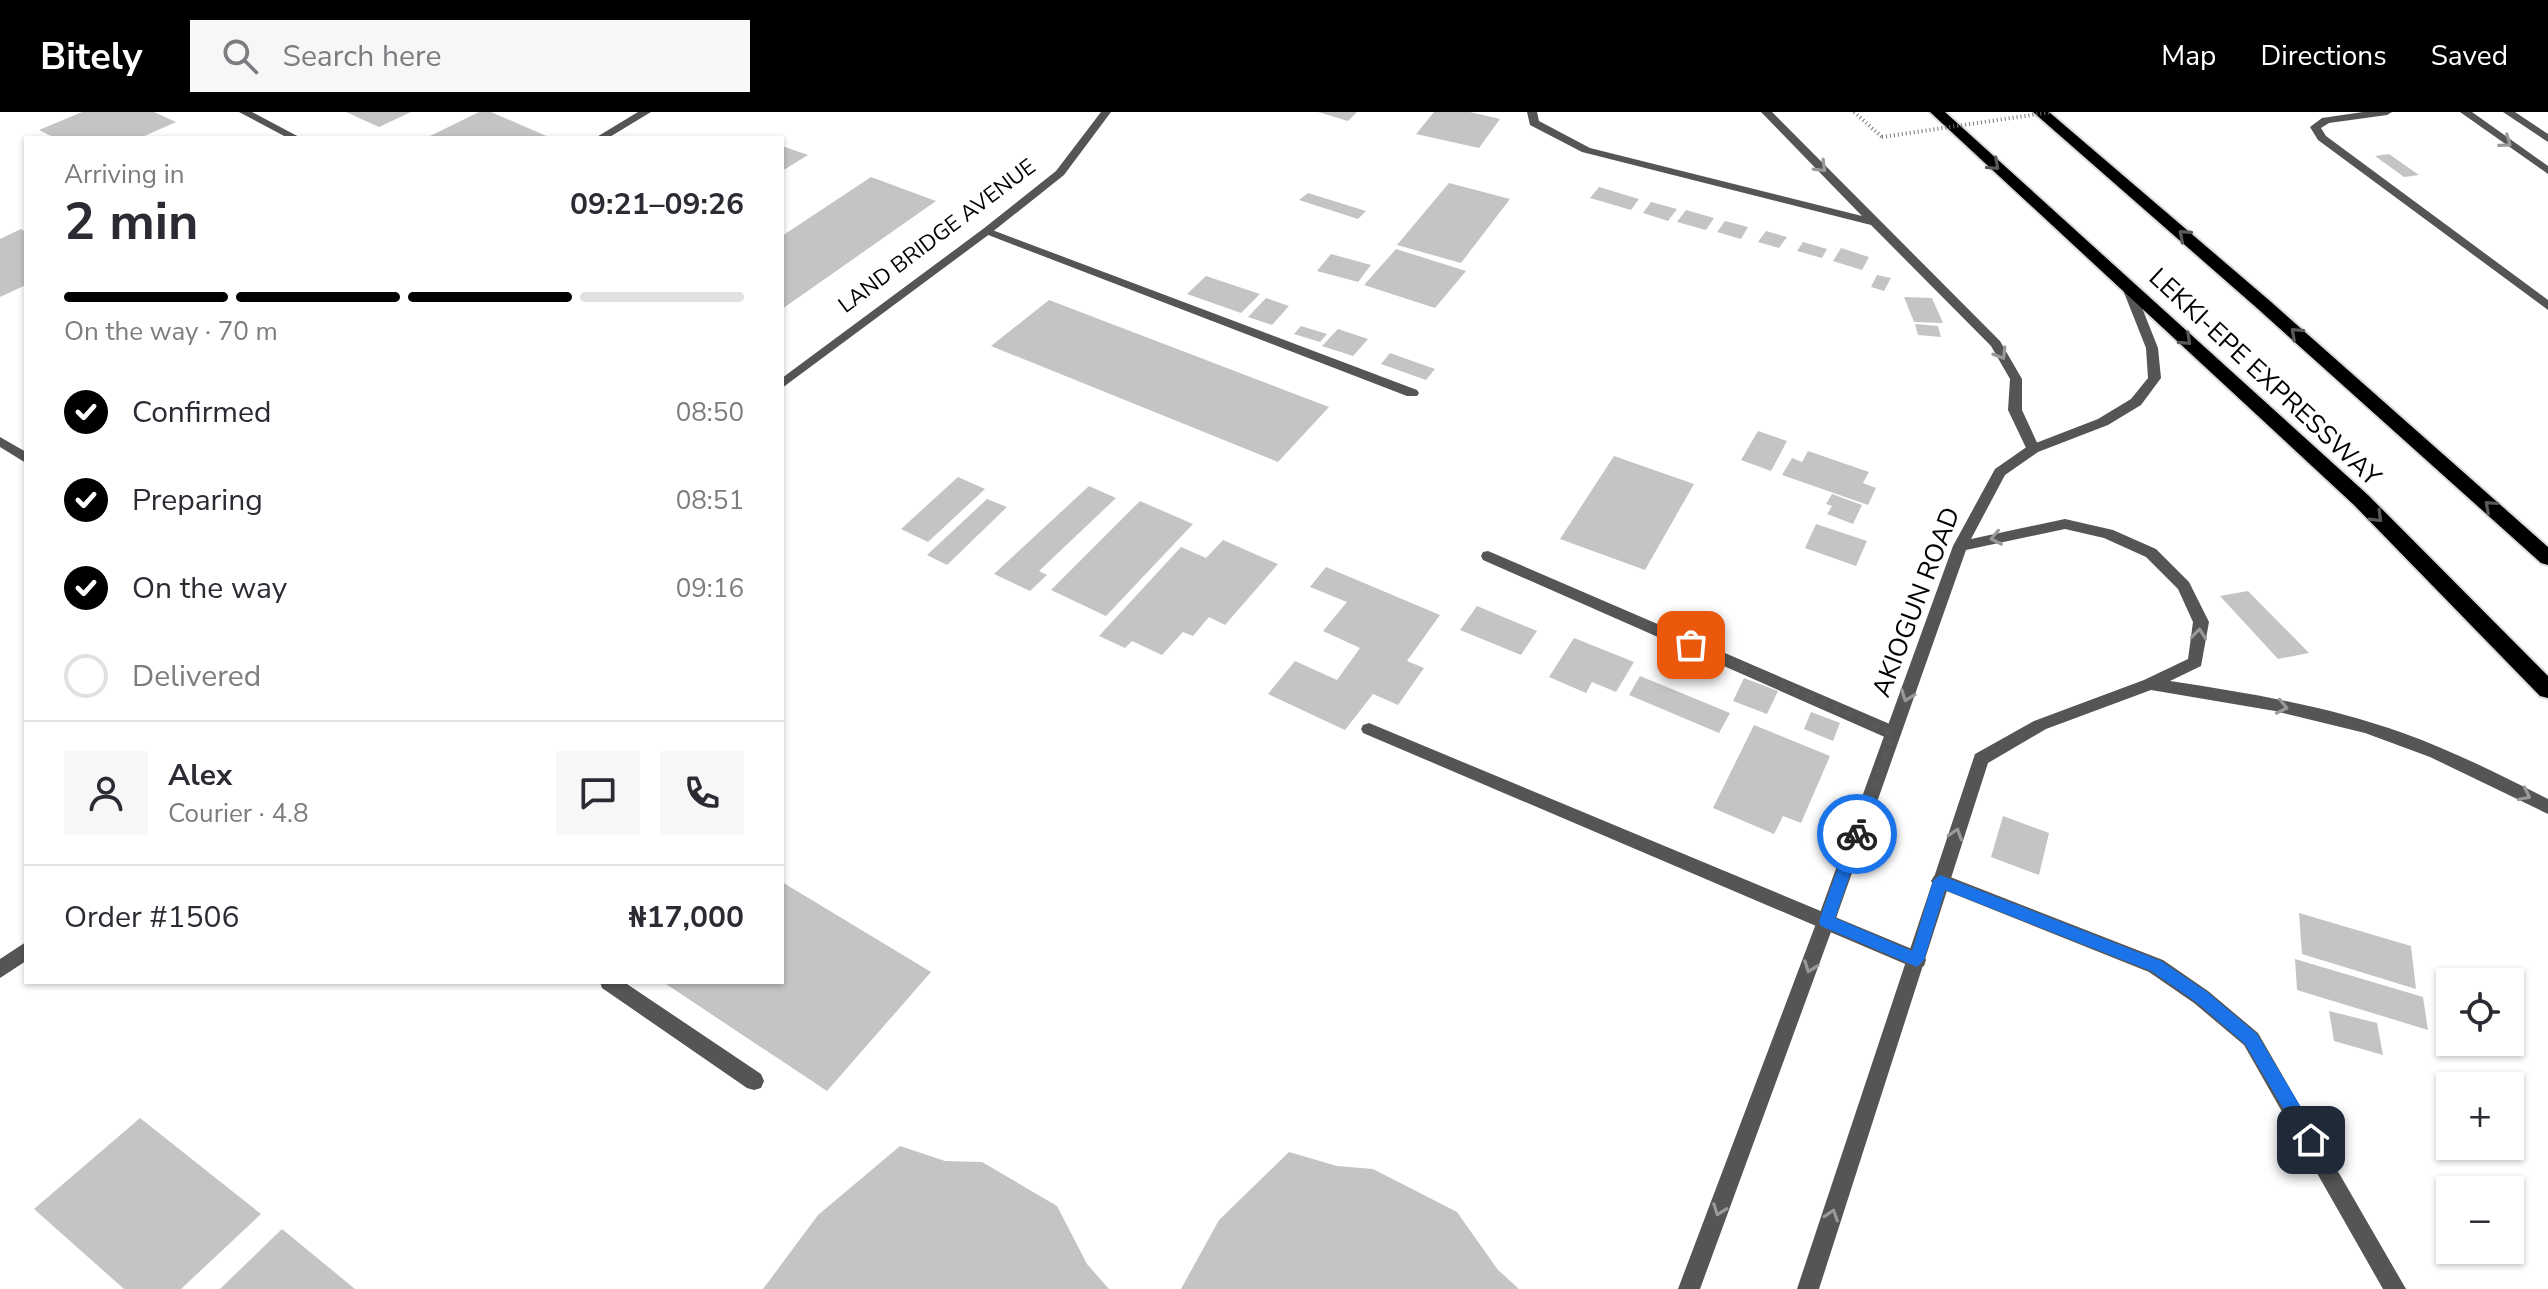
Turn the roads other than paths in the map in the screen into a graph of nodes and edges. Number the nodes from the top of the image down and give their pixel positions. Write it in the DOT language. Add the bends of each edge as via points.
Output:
graph roads {
  1 [pos="244,112"];
  2 [pos="646,112"];
  3 [pos="1106,112"];
  4 [pos="1532,112"];
  5 [pos="1766,112"];
  6 [pos="1937,112"];
  7 [pos="2040,112"];
  8 [pos="2387,112"];
  9 [pos="2465,112"];
  10 [pos="2508,112"];
  11 [pos="292,136"];
  12 [pos="604,136"];
  13 [pos="2548,139"];
  14 [pos="2548,171"];
  15 [pos="1876,222"];
  16 [pos="987,231"];
  17 [pos="2127,285"];
  18 [pos="2548,306"];
  19 [pos="784,383"];
  20 [pos="1412,393"];
  21 [pos="0,441"];
  22 [pos="2033,449"];
  23 [pos="24,458"];
  24 [pos="1960,546"];
  25 [pos="1488,556"];
  26 [pos="2548,558"];
  27 [pos="2150,684"];
  28 [pos="2548,690"];
  29 [pos="1369,729"];
  30 [pos="1893,733"];
  31 [pos="2548,807"];
  32 [pos="1940,881"];
  33 [pos="1826,921"];
  34 [pos="24,952"];
  35 [pos="1917,960"];
  36 [pos="0,970"];
  37 [pos="612,984"];
  38 [pos="754,1081"];
  39 [pos="1689,1289"];
  40 [pos="1808,1289"];
  41 [pos="2395,1289"];
  1 -- 11 [label="street"];
  2 -- 12 [label="street"];
  3 -- 16 [label="street, LAND BRIDGE AVENUE" via="1060,173"];
  4 -- 15 [label="street" via="1534,123 1586,150"];
  5 -- 15 [label="street, one-way"];
  6 -- 17 [label="highway, LEKKI-EPE EXPRESSWAY, one-way"];
  26 -- 7 [label="highway, LEKKI-EPE EXPRESSWAY, one-way"];
  8 -- 18 [label="street" via="2326,120 2315,127 2322,138"];
  9 -- 14 [label="street, one-way"];
  10 -- 13 [label="street"];
  15 -- 22 [label="street, one-way" via="1996,344 2016,379 2015,410"];
  16 -- 19 [label="street, LAND BRIDGE AVENUE"];
  16 -- 20 [label="street"];
  17 -- 22 [label="street, AKIOGUN ROAD" via="2152,348 2155,378 2136,402 2103,422"];
  17 -- 28 [label="highway, LEKKI-EPE EXPRESSWAY, one-way" via="2361,500"];
  21 -- 23 [label="street"];
  22 -- 24 [label="street, AKIOGUN ROAD" via="2000,472"];
  27 -- 24 [label="street, one-way" via="2195,662 2201,622 2184,586 2151,553 2108,534 2065,524"];
  24 -- 30 [label="street, AKIOGUN ROAD, one-way"];
  25 -- 30 [label="street"];
  27 -- 31 [label="street, one-way" via="2339,719 2397,737"];
  32 -- 27 [label="street, one-way" via="1981,759 2040,725"];
  29 -- 33 [label="street"];
  30 -- 33 [label="street, AKIOGUN ROAD"];
  32 -- 35 [label="street"];
  32 -- 41 [label="street" via="2156,966 2251,1039"];
  33 -- 35 [label="street"];
  33 -- 39 [label="street, AKIOGUN ROAD, one-way"];
  34 -- 36 [label="street"];
  40 -- 35 [label="street, one-way"];
  37 -- 38 [label="street"];
}
